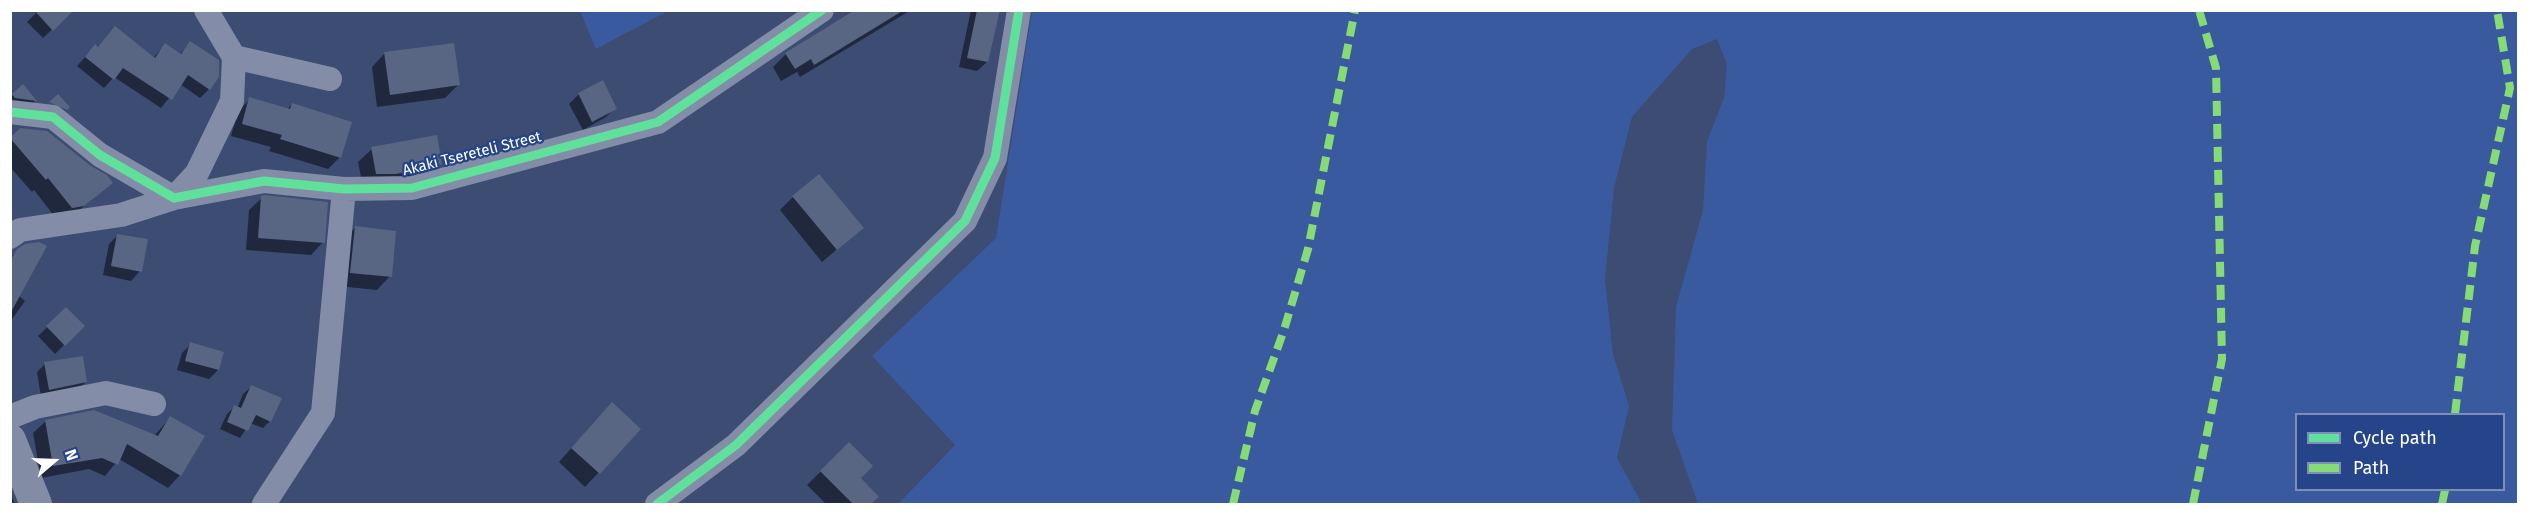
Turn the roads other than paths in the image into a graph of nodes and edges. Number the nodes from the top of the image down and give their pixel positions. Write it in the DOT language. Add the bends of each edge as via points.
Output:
graph roads {
  1 [pos="206,10"];
  2 [pos="822,10"];
  3 [pos="1019,10"];
  4 [pos="234,57"];
  5 [pos="330,79"];
  6 [pos="10,112"];
  7 [pos="344,189"];
  8 [pos="174,198"];
  9 [pos="10,237"];
  10 [pos="154,404"];
  11 [pos="10,417"];
  12 [pos="10,440"];
  13 [pos="36,504"];
  14 [pos="264,504"];
  15 [pos="657,504"];
  1 -- 4 [label="street"];
  2 -- 7 [label="street, Akaki Tsereteli Street" via="658,122 411,188"];
  3 -- 15 [label="street" via="995,158 965,221 736,445"];
  4 -- 5 [label="street"];
  4 -- 8 [label="street" via="232,101 197,173"];
  6 -- 8 [label="street" via="53,117 100,155"];
  7 -- 8 [label="street, Akaki Tsereteli Street" via="264,181"];
  7 -- 14 [label="street" via="323,413"];
  8 -- 9 [label="street, Akaki Tsereteli Street" via="121,215 20,230"];
  10 -- 11 [label="street" via="106,393 35,406"];
  12 -- 13 [label="main road"];
}
